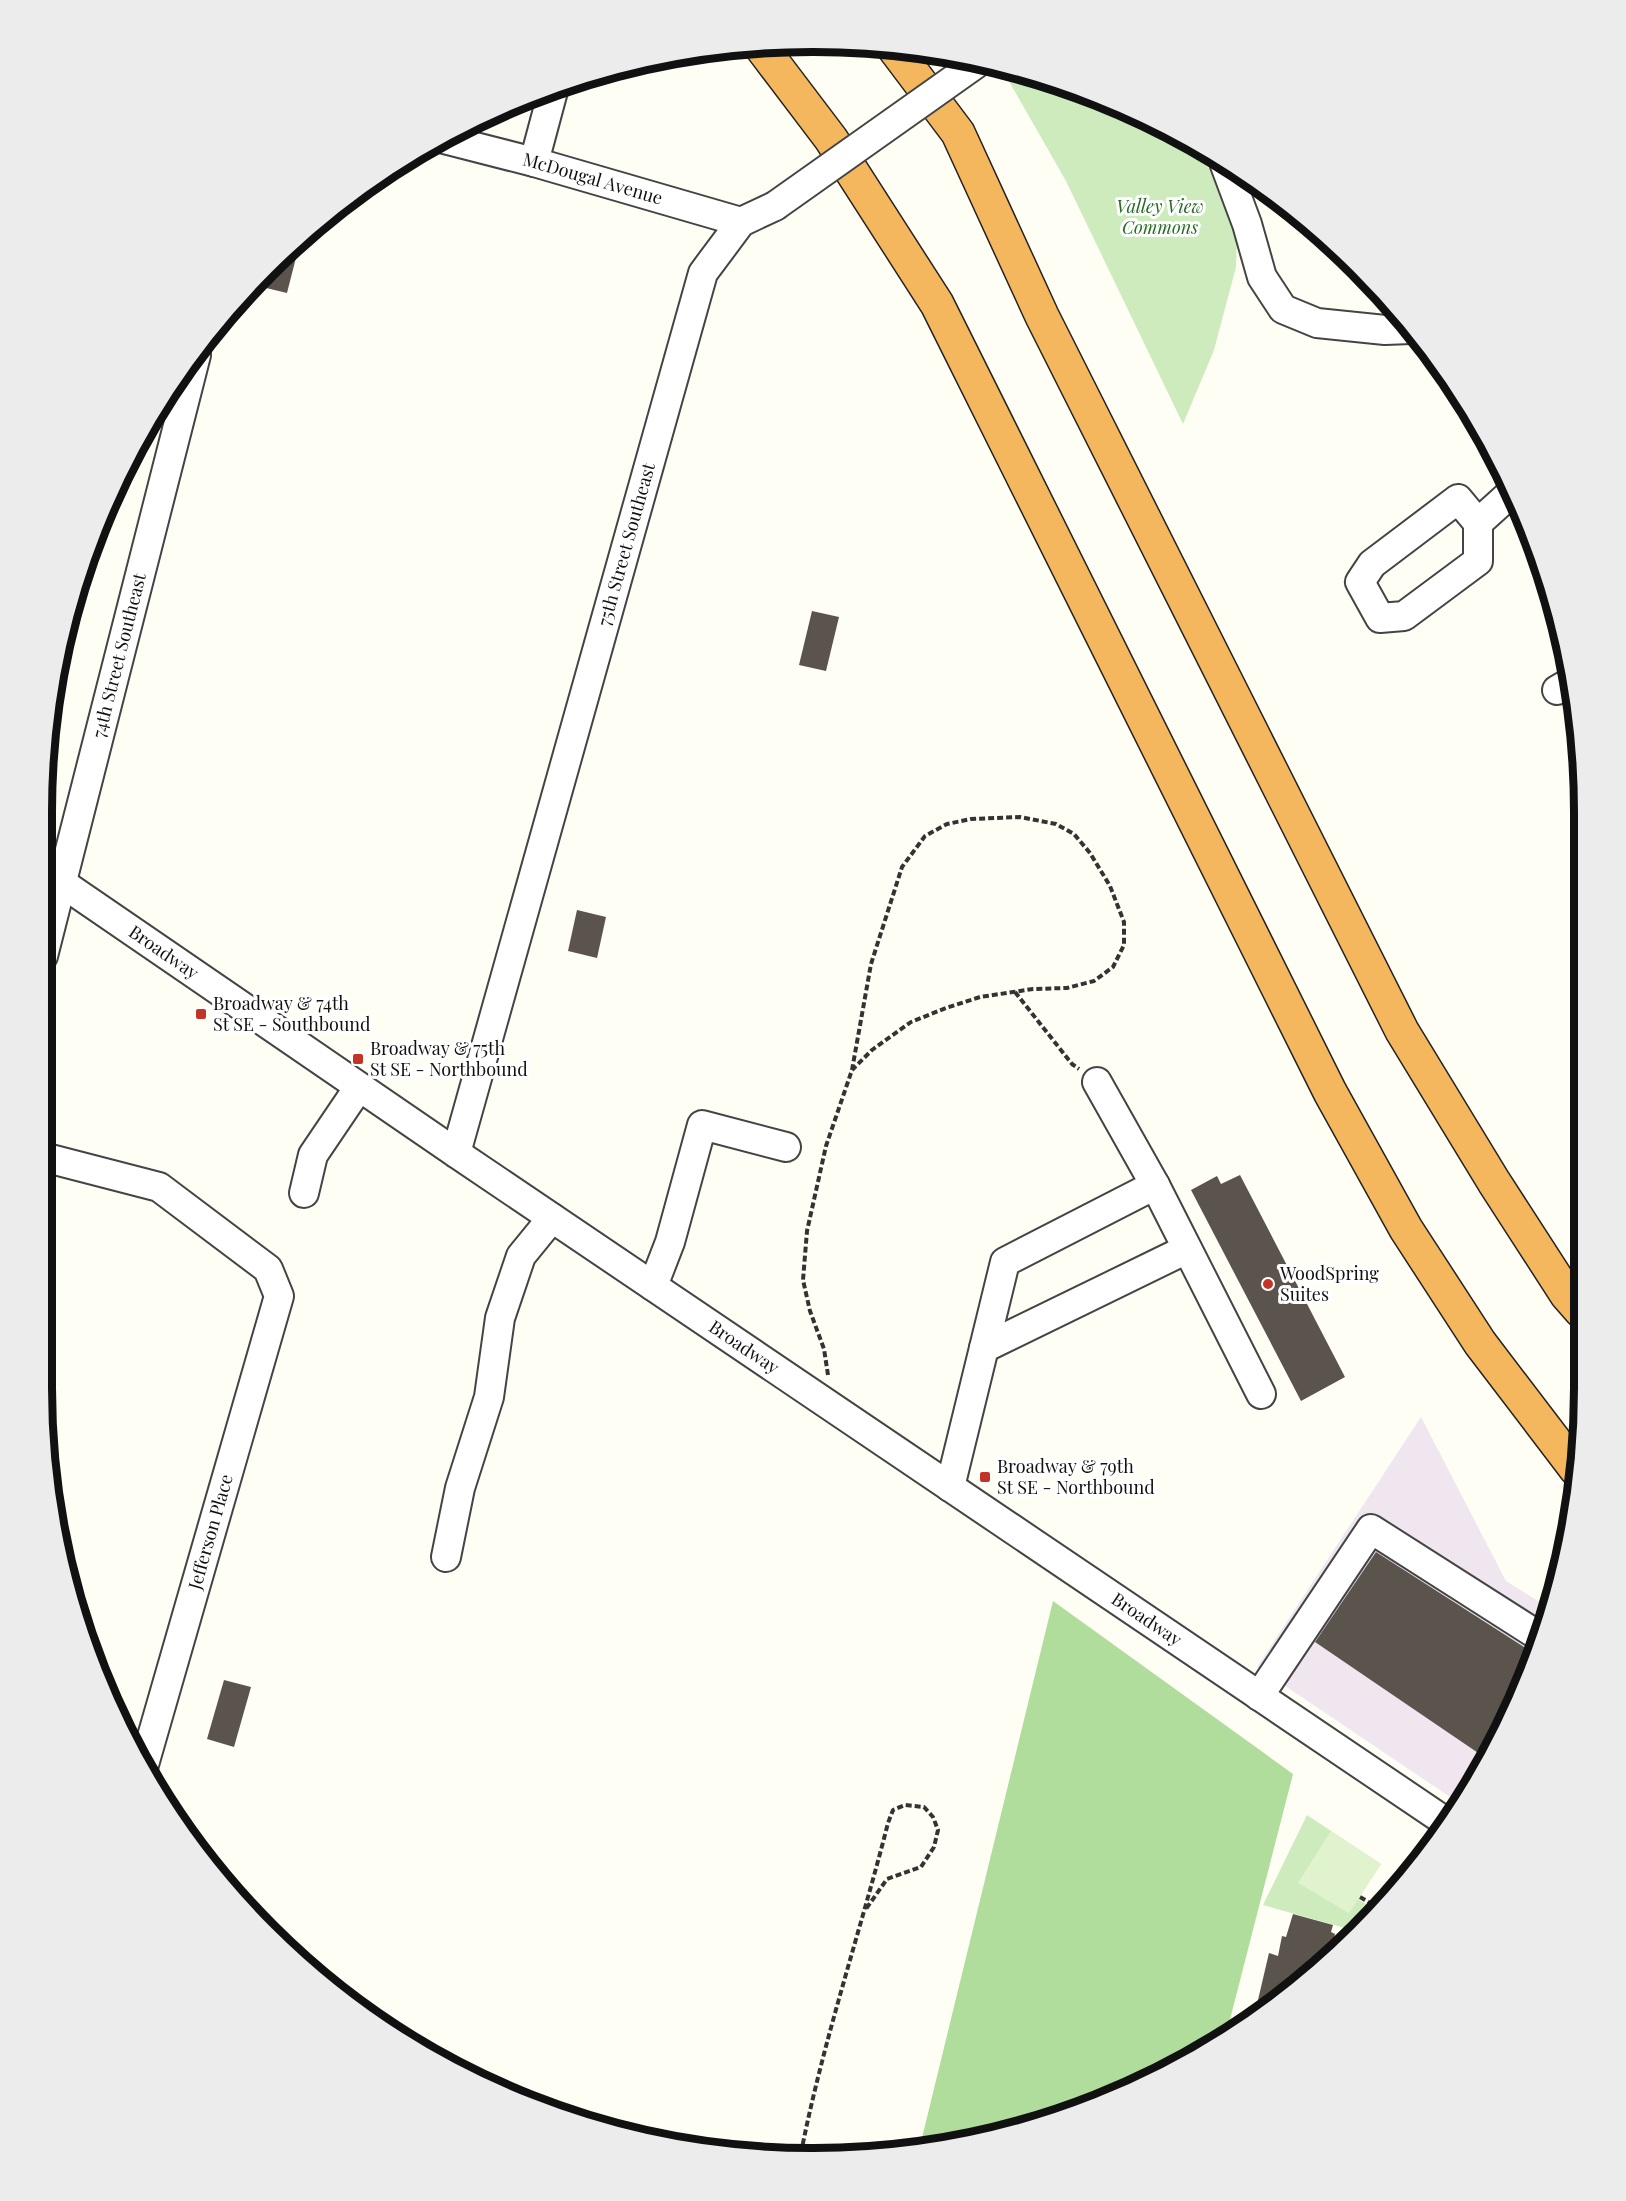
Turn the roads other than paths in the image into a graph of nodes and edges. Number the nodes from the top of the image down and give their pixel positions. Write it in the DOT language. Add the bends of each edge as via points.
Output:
graph roads {
  1 [pos="766,54"];
  2 [pos="901,58"];
  3 [pos="969,69"];
  4 [pos="551,100"];
  5 [pos="456,142"];
  6 [pos="534,162"];
  7 [pos="1229,177"];
  8 [pos="741,222"];
  9 [pos="1398,328"];
  10 [pos="190,378"];
  11 [pos="1505,499"];
  12 [pos="1478,523"];
  13 [pos="53,877"];
  14 [pos="1097,1082"];
  15 [pos="359,1087"];
  16 [pos="786,1147"];
  17 [pos="456,1153"];
  18 [pos="52,1159"];
  19 [pos="1155,1185"];
  20 [pos="304,1193"];
  21 [pos="552,1218"];
  22 [pos="1187,1249"];
  23 [pos="653,1286"];
  24 [pos="1574,1303"];
  25 [pos="984,1348"];
  26 [pos="1261,1394"];
  27 [pos="1570,1461"];
  28 [pos="950,1487"];
  29 [pos="446,1557"];
  30 [pos="1533,1632"];
  31 [pos="1259,1696"];
  32 [pos="147,1754"];
  33 [pos="1440,1818"];
  1 -- 27 [label="highway" via="831,139 937,304 1330,1092 1406,1229 1480,1342"];
  2 -- 24 [label="highway" via="958,133 1042,316 1402,1031"];
  3 -- 8 [label="street, 75th Street Southeast, bridge" via="775,206"];
  4 -- 6 [label="street"];
  5 -- 6 [label="street, McDougal Avenue"];
  6 -- 8 [label="street, McDougal Avenue"];
  7 -- 9 [label="street" via="1262,277 1283,309 1317,323"];
  8 -- 17 [label="street, 75th Street Southeast" via="703,273"];
  10 -- 13 [label="street, 74th Street Southeast"];
  11 -- 12 [label="street"];
  13 -- 15 [label="street, Broadway"];
  14 -- 19 [label="street"];
  15 -- 17 [label="street, Broadway"];
  15 -- 20 [label="street" via="313,1155"];
  16 -- 23 [label="street" via="702,1125 670,1242"];
  17 -- 21 [label="street, Broadway"];
  18 -- 32 [label="street, Jefferson Place" via="159,1187 268,1269 279,1296"];
  19 -- 22 [label="street"];
  19 -- 25 [label="street" via="1005,1262"];
  21 -- 23 [label="street, Broadway"];
  21 -- 29 [label="street" via="521,1257 500,1318 489,1397 460,1488"];
  22 -- 25 [label="street"];
  22 -- 26 [label="street"];
  23 -- 28 [label="street, Broadway"];
  25 -- 28 [label="street"];
  28 -- 31 [label="street, Broadway"];
  30 -- 31 [label="street" via="1371,1529"];
  31 -- 33 [label="street, Broadway"];
}
